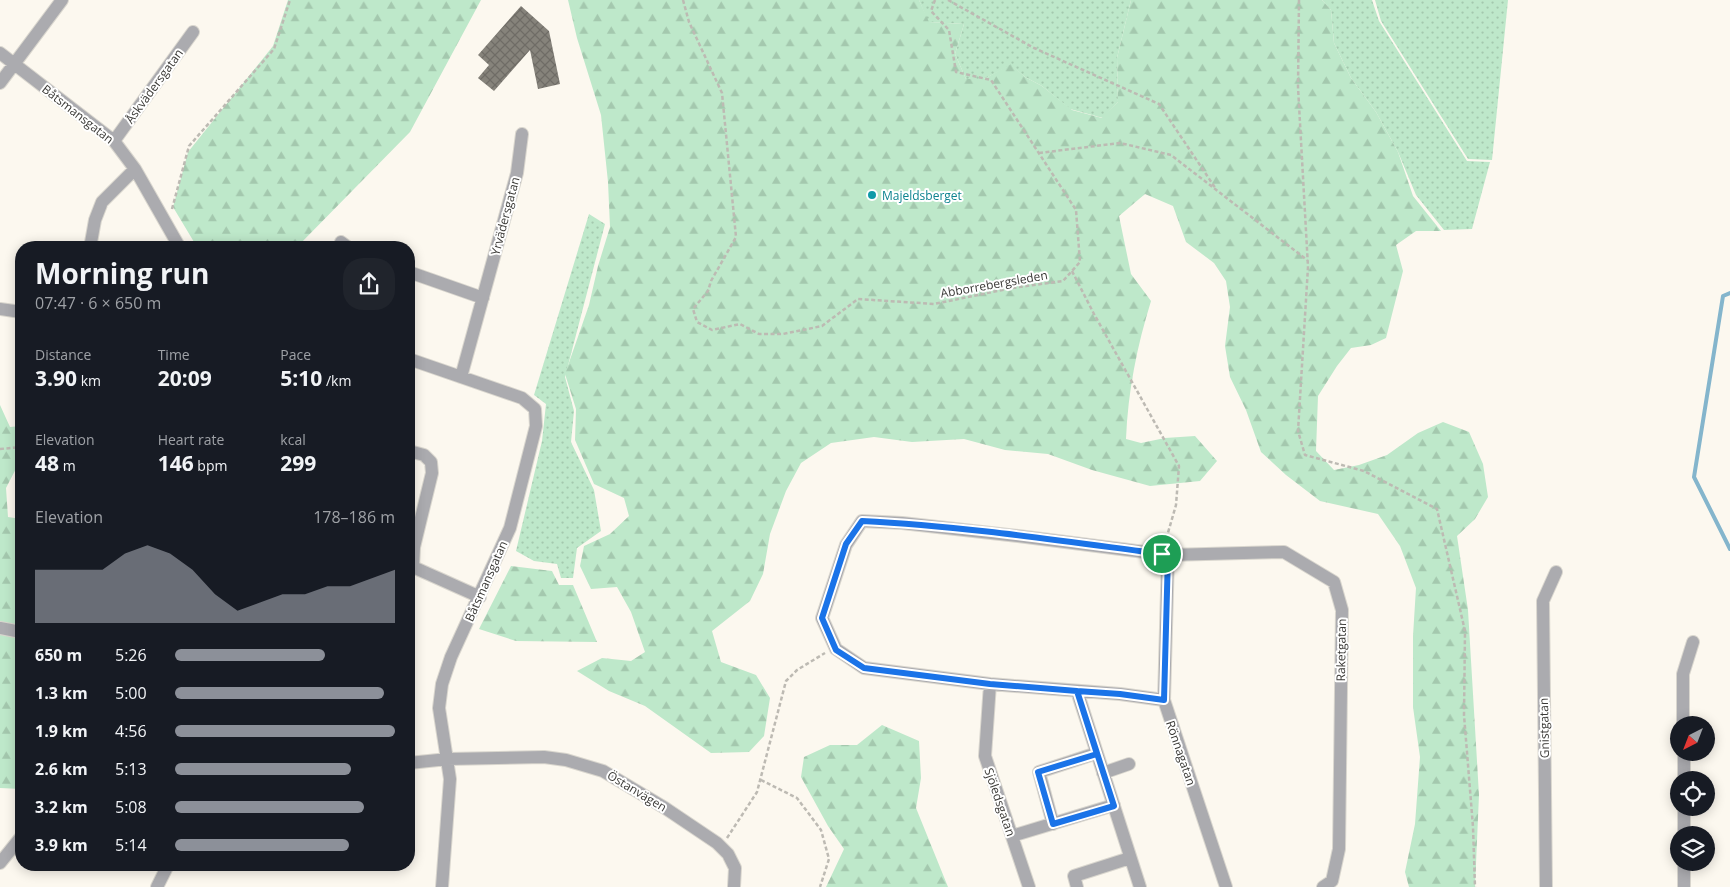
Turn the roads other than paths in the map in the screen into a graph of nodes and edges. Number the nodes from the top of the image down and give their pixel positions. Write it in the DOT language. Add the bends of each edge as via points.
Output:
graph roads {
  1 [pos="62,0"];
  2 [pos="193,32"];
  3 [pos="0,53"];
  4 [pos="14,64"];
  5 [pos="0,83"];
  6 [pos="522,134"];
  7 [pos="114,141"];
  8 [pos="135,169"];
  9 [pos="91,241"];
  10 [pos="176,241"];
  11 [pos="415,274"];
  12 [pos="483,298"];
  13 [pos="0,309"];
  14 [pos="15,311"];
  15 [pos="415,361"];
  16 [pos="460,377"];
  17 [pos="415,453"];
  18 [pos="415,543"];
  19 [pos="1165,554"];
  20 [pos="415,570"];
  21 [pos="1556,572"];
  22 [pos="480,597"];
  23 [pos="0,628"];
  24 [pos="15,631"];
  25 [pos="1694,642"];
  26 [pos="990,684"];
  27 [pos="1077,691"];
  28 [pos="1164,700"];
  29 [pos="1683,716"];
  30 [pos="1097,754"];
  31 [pos="448,758"];
  32 [pos="415,762"];
  33 [pos="1128,764"];
  34 [pos="1103,773"];
  35 [pos="1114,806"];
  36 [pos="1053,824"];
  37 [pos="1012,836"];
  38 [pos="15,844"];
  39 [pos="1130,858"];
  40 [pos="0,863"];
  41 [pos="165,871"];
  42 [pos="1684,871"];
  43 [pos="157,887"];
  44 [pos="442,887"];
  45 [pos="734,887"];
  46 [pos="1029,887"];
  47 [pos="1077,887"];
  48 [pos="1140,887"];
  49 [pos="1226,887"];
  50 [pos="1323,887"];
  51 [pos="1546,887"];
  52 [pos="1684,887"];
  1 -- 4 [label="street"];
  2 -- 7 [label="street, Åskvädersgatan"];
  3 -- 4 [label="street, Båtsmansgatan"];
  4 -- 5 [label="street"];
  4 -- 7 [label="street, Båtsmansgatan"];
  6 -- 12 [label="street, Yrvädersgatan" via="517,173"];
  7 -- 8 [label="street, Båtsmansgatan"];
  8 -- 9 [label="street" via="102,202"];
  8 -- 10 [label="street, Båtsmansgatan"];
  11 -- 12 [label="street"];
  12 -- 16 [label="street, Yrvädersgatan"];
  13 -- 14 [label="street"];
  15 -- 16 [label="street, Båtsmansgatan"];
  16 -- 22 [label="street, Båtsmansgatan" via="522,398 534,409 536,426 510,528"];
  17 -- 18 [label="street" via="431,462 432,473"];
  19 -- 26 [label="street, Raketgatan" via="862,521 846,544 822,618 836,650 864,668"];
  19 -- 28 [label="street, Rönnagatan"];
  19 -- 50 [label="street, Raketgatan" via="1284,552 1334,582 1342,610 1339,848 1332,881"];
  20 -- 22 [label="street"];
  21 -- 51 [label="street, Gnistgatan" via="1543,601"];
  22 -- 31 [label="street, Båtsmansgatan" via="451,657 442,684 439,708"];
  23 -- 24 [label="street"];
  25 -- 29 [label="street" via="1683,674"];
  26 -- 27 [label="street"];
  26 -- 37 [label="street, Sjöledsgatan" via="985,756"];
  27 -- 28 [label="street"];
  27 -- 30 [label="street"];
  28 -- 49 [label="street, Rönnagatan"];
  30 -- 34 [label="street"];
  30 -- 36 [label="street" via="1038,772"];
  31 -- 32 [label="street, Östanvägen"];
  31 -- 44 [label="street, Båtsmansgatan" via="450,779"];
  31 -- 45 [label="street, Östanvägen" via="544,757 603,771 721,847 734,868"];
  33 -- 34 [label="street"];
  34 -- 35 [label="street"];
  35 -- 36 [label="street"];
  35 -- 39 [label="street"];
  36 -- 37 [label="street"];
  37 -- 46 [label="street, Sjöledsgatan"];
  38 -- 40 [label="street"];
  39 -- 47 [label="street" via="1074,876"];
  39 -- 48 [label="street"];
  41 -- 43 [label="street"];
  42 -- 52 [label="street"];
}
